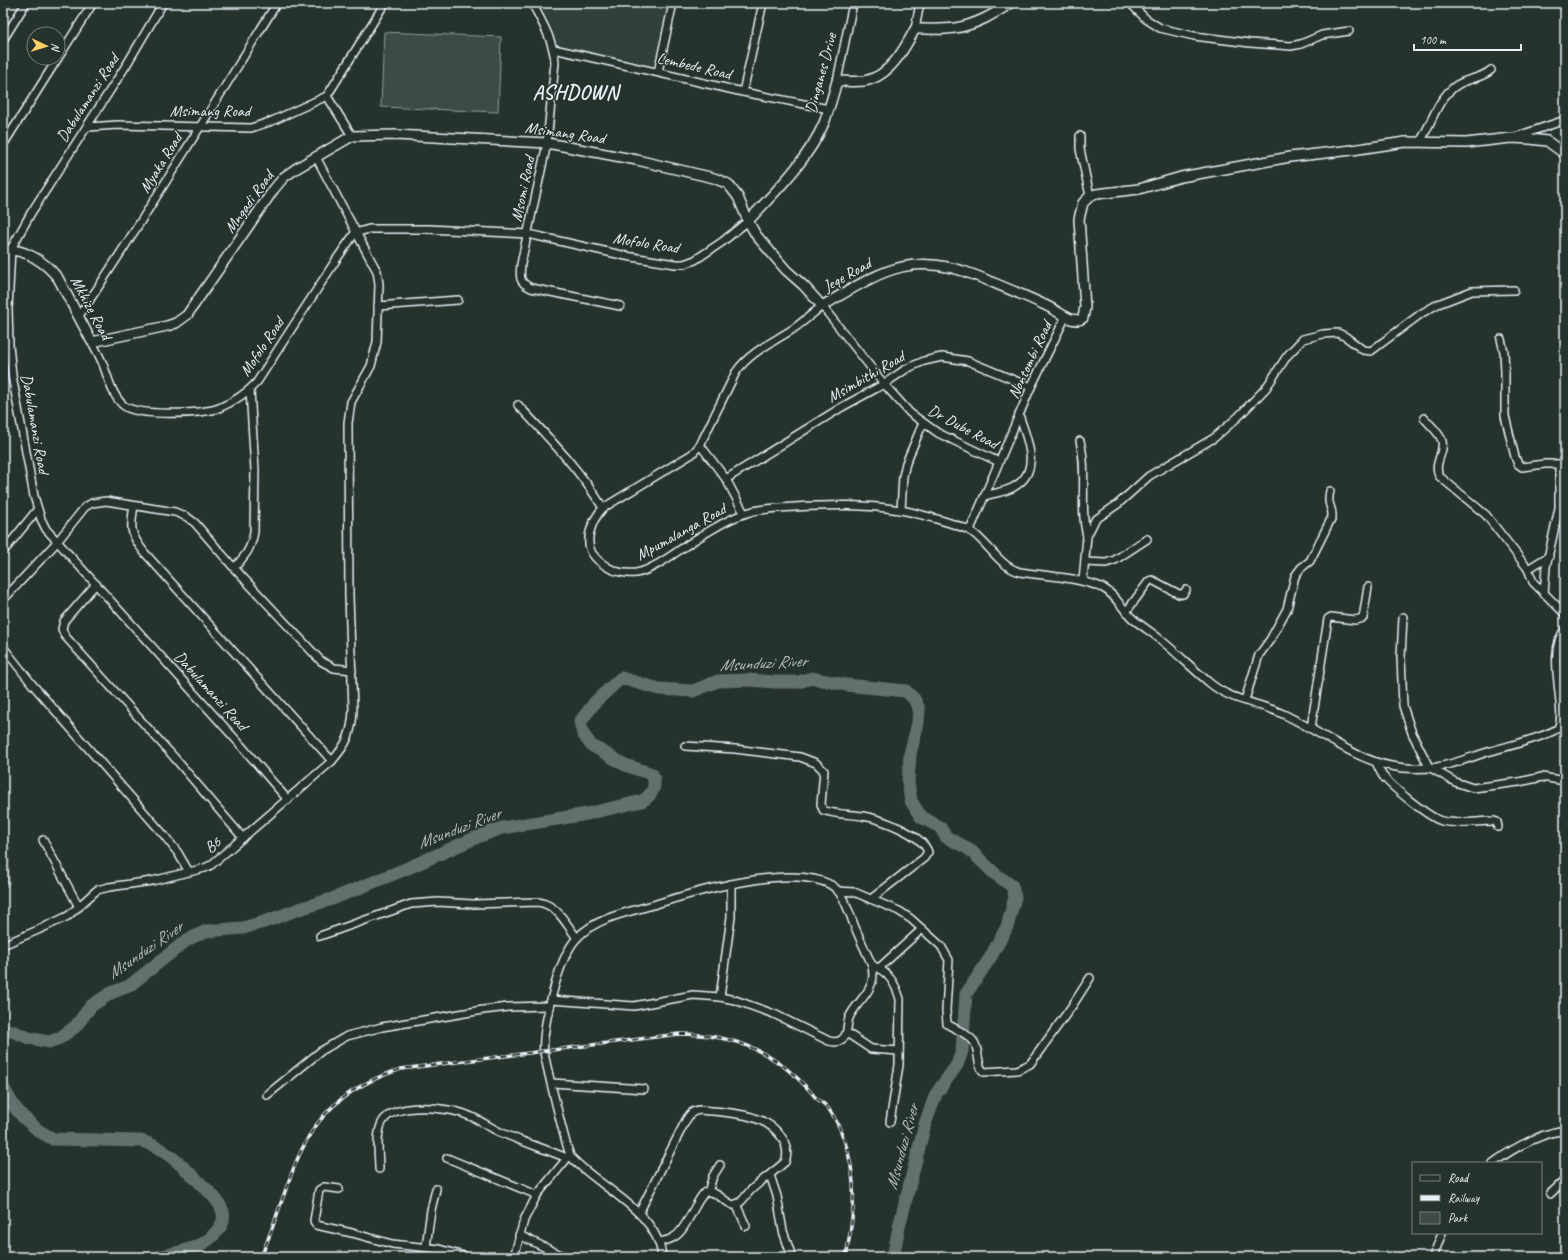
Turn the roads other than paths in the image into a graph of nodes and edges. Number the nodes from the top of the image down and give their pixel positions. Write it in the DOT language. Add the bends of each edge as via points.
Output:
graph roads {
  1 [pos="26,3"];
  2 [pos="93,3"];
  3 [pos="163,3"];
  4 [pos="277,3"];
  5 [pos="385,3"];
  6 [pos="532,3"];
  7 [pos="673,3"];
  8 [pos="763,3"];
  9 [pos="853,3"];
  10 [pos="920,3"];
  11 [pos="1011,3"];
  12 [pos="1130,3"];
  13 [pos="915,30"];
  14 [pos="5,31"];
  15 [pos="1349,31"];
  16 [pos="3,40"];
  17 [pos="66,45"];
  18 [pos="554,49"];
  19 [pos="53,66"];
  20 [pos="1491,70"];
  21 [pos="658,72"];
  22 [pos="836,82"];
  23 [pos="743,92"];
  24 [pos="327,96"];
  25 [pos="829,108"];
  26 [pos="1565,120"];
  27 [pos="86,127"];
  28 [pos="200,128"];
  29 [pos="352,136"];
  30 [pos="1080,136"];
  31 [pos="1511,138"];
  32 [pos="1420,142"];
  33 [pos="547,143"];
  34 [pos="3,144"];
  35 [pos="1565,154"];
  36 [pos="316,157"];
  37 [pos="1090,196"];
  38 [pos="748,221"];
  39 [pos="355,233"];
  40 [pos="528,234"];
  41 [pos="7,250"];
  42 [pos="1514,290"];
  43 [pos="458,300"];
  44 [pos="378,306"];
  45 [pos="620,306"];
  46 [pos="822,306"];
  47 [pos="79,316"];
  48 [pos="1066,316"];
  49 [pos="1501,339"];
  50 [pos="92,342"];
  51 [pos="884,384"];
  52 [pos="1031,387"];
  53 [pos="250,390"];
  54 [pos="518,405"];
  55 [pos="127,408"];
  56 [pos="1019,415"];
  57 [pos="1424,418"];
  58 [pos="923,423"];
  59 [pos="1080,441"];
  60 [pos="700,445"];
  61 [pos="999,462"];
  62 [pos="1562,464"];
  63 [pos="726,479"];
  64 [pos="1330,491"];
  65 [pos="985,496"];
  66 [pos="134,506"];
  67 [pos="603,508"];
  68 [pos="37,510"];
  69 [pos="901,510"];
  70 [pos="744,514"];
  71 [pos="970,530"];
  72 [pos="1087,536"];
  73 [pos="1147,539"];
  74 [pos="57,542"];
  75 [pos="3,552"];
  76 [pos="1549,556"];
  77 [pos="1085,562"];
  78 [pos="234,568"];
  79 [pos="1528,569"];
  80 [pos="1083,581"];
  81 [pos="96,584"];
  82 [pos="1368,587"];
  83 [pos="1186,590"];
  84 [pos="1544,594"];
  85 [pos="3,600"];
  86 [pos="1126,612"];
  87 [pos="1565,614"];
  88 [pos="1403,617"];
  89 [pos="1565,629"];
  90 [pos="3,647"];
  91 [pos="352,670"];
  92 [pos="1246,700"];
  93 [pos="1564,708"];
  94 [pos="1311,728"];
  95 [pos="685,746"];
  96 [pos="332,761"];
  97 [pos="1376,762"];
  98 [pos="1429,767"];
  99 [pos="1565,781"];
  100 [pos="288,800"];
  101 [pos="1498,827"];
  102 [pos="243,838"];
  103 [pos="42,840"];
  104 [pos="189,872"];
  105 [pos="731,884"];
  106 [pos="838,891"];
  107 [pos="871,900"];
  108 [pos="79,907"];
  109 [pos="922,929"];
  110 [pos="320,936"];
  111 [pos="577,938"];
  112 [pos="3,945"];
  113 [pos="876,967"];
  114 [pos="1090,978"];
  115 [pos="720,997"];
  116 [pos="550,1003"];
  117 [pos="847,1033"];
  118 [pos="899,1051"];
  119 [pos="552,1083"];
  120 [pos="644,1089"];
  121 [pos="267,1095"];
  122 [pos="890,1122"];
  123 [pos="1565,1130"];
  124 [pos="568,1157"];
  125 [pos="448,1158"];
  126 [pos="1495,1162"];
  127 [pos="720,1165"];
  128 [pos="379,1169"];
  129 [pos="770,1175"];
  130 [pos="1565,1180"];
  131 [pos="340,1189"];
  132 [pos="436,1189"];
  133 [pos="708,1192"];
  134 [pos="1550,1194"];
  135 [pos="537,1195"];
  136 [pos="736,1204"];
  137 [pos="639,1214"];
  138 [pos="746,1226"];
  139 [pos="1442,1234"];
  140 [pos="520,1235"];
  141 [pos="659,1242"];
  142 [pos="426,1248"];
  143 [pos="1565,1252"];
  144 [pos="467,1257"];
  145 [pos="514,1257"];
  146 [pos="565,1257"];
  147 [pos="662,1257"];
  148 [pos="792,1257"];
  149 [pos="1433,1257"];
  150 [pos="1563,1257"];
  1 -- 14 [label="street"];
  2 -- 17 [label="street"];
  3 -- 27 [label="street, Dabulamanzi Road"];
  4 -- 28 [label="street, Myaka Road"];
  5 -- 24 [label="street"];
  6 -- 18 [label="street, Msomi Road"];
  7 -- 21 [label="street"];
  8 -- 23 [label="street"];
  9 -- 22 [label="street, Dinganes Drive"];
  10 -- 13 [label="street"];
  11 -- 13 [label="street" via="985,18 964,26"];
  12 -- 15 [label="street" via="1146,19 1160,28 1194,36 1286,46 1301,44 1322,35"];
  13 -- 22 [label="street" via="897,58 882,74 866,81"];
  14 -- 16 [label="street"];
  18 -- 21 [label="street, Lembede Road"];
  18 -- 33 [label="street, Msomi Road"];
  19 -- 34 [label="street"];
  20 -- 32 [label="street" via="1449,92 1440,102"];
  21 -- 23 [label="street, Lembede Road"];
  22 -- 25 [label="street, Dinganes Drive"];
  23 -- 25 [label="street, Lembede Road"];
  24 -- 28 [label="street, Msimang Road" via="251,128"];
  24 -- 29 [label="street"];
  25 -- 38 [label="street, Dinganes Drive" via="820,130 806,152 783,183"];
  26 -- 31 [label="street"];
  27 -- 28 [label="street, Msimang Road" via="118,125"];
  27 -- 41 [label="street, Dabulamanzi Road"];
  28 -- 47 [label="street, Myaka Road"];
  29 -- 33 [label="street, Msimang Road" via="394,135"];
  29 -- 36 [label="street, Mngadi Road"];
  30 -- 37 [label="street" via="1080,149"];
  31 -- 32 [label="street" via="1466,143"];
  31 -- 35 [label="street" via="1546,141"];
  32 -- 37 [label="street" via="1290,157"];
  33 -- 38 [label="street, Msimang Road" via="637,160 723,181 738,197"];
  33 -- 40 [label="street, Msomi Road"];
  36 -- 39 [label="street, B6"];
  36 -- 50 [label="street, Mngadi Road" via="284,177 274,188 188,315 167,326"];
  37 -- 48 [label="street" via="1082,205 1079,223 1084,315 1079,320"];
  38 -- 40 [label="street, Mofolo Road" via="696,260 684,264 626,256"];
  38 -- 46 [label="street, Msimang Road" via="767,249"];
  39 -- 40 [label="street, Mofolo Road" via="369,230 428,229"];
  39 -- 44 [label="street, B6" via="377,271"];
  39 -- 53 [label="street, Mofolo Road"];
  40 -- 45 [label="street, Msomi Road" via="520,273 524,285"];
  41 -- 47 [label="street, Mkhize Road" via="29,255 52,270"];
  41 -- 68 [label="street, Dabulamanzi Road" via="9,345"];
  42 -- 72 [label="street" via="1472,291 1438,304 1371,351 1363,350 1338,333 1303,339 1287,356 1266,388 1227,427 1206,444 1144,480 1118,504 1095,520"];
  43 -- 44 [label="street"];
  44 -- 91 [label="street, B6" via="377,342 372,366 351,402 348,423"];
  46 -- 48 [label="street, Jeqe Road" via="883,272 909,265 928,264 976,276"];
  46 -- 51 [label="street, Dr Dube Road"];
  46 -- 60 [label="street, Jeqe Road" via="743,362"];
  47 -- 50 [label="street, Mkhize Road"];
  48 -- 52 [label="street, Nontombi Road"];
  49 -- 62 [label="street" via="1505,372 1504,416 1517,461 1524,467"];
  50 -- 55 [label="street, Mkhize Road" via="114,392"];
  51 -- 52 [label="street, Msimbithi Road" via="916,364 942,357 981,365"];
  51 -- 58 [label="street, Dr Dube Road" via="910,414"];
  51 -- 63 [label="street, Msimbithi Road" via="842,406"];
  52 -- 56 [label="street, Nontombi Road"];
  53 -- 55 [label="street, Mofolo Road" via="219,408 203,411 166,413"];
  53 -- 78 [label="street" via="254,532 248,552"];
  54 -- 67 [label="street" via="574,466"];
  56 -- 61 [label="street, Nontombi Road"];
  56 -- 65 [label="street, Nontombi Road" via="1031,454 1028,472 1012,488"];
  57 -- 79 [label="street" via="1442,442 1436,467 1439,476 1486,515"];
  58 -- 61 [label="street, Dr Dube Road" via="938,433"];
  58 -- 69 [label="street" via="906,463"];
  59 -- 72 [label="street"];
  60 -- 63 [label="street"];
  60 -- 67 [label="street" via="683,460"];
  61 -- 65 [label="street, Nontombi Road"];
  62 -- 76 [label="street" via="1559,508"];
  63 -- 70 [label="street"];
  64 -- 92 [label="street" via="1328,501 1332,517 1311,560 1295,576 1287,609 1259,655"];
  65 -- 71 [label="street, Nontombi Road"];
  66 -- 74 [label="street" via="106,501 92,503 79,513"];
  66 -- 78 [label="street" via="175,512 187,517"];
  66 -- 96 [label="street" via="131,530 144,552"];
  67 -- 70 [label="street, Mpumalanga Road" via="595,519 589,538 591,552 612,570 635,573 657,564 724,522"];
  68 -- 74 [label="street, Dabulamanzi Road" via="46,529"];
  68 -- 75 [label="street"];
  69 -- 70 [label="street, Mpumalanga Road" via="822,505 771,508"];
  69 -- 71 [label="street, Mpumalanga Road"];
  71 -- 80 [label="street" via="1010,569"];
  72 -- 77 [label="street"];
  73 -- 77 [label="street" via="1115,560 1106,563"];
  74 -- 81 [label="street, Dabulamanzi Road"];
  74 -- 85 [label="street"];
  76 -- 79 [label="street"];
  76 -- 84 [label="street"];
  77 -- 80 [label="street"];
  78 -- 91 [label="street" via="320,661 334,668"];
  79 -- 84 [label="street" via="1531,580"];
  80 -- 86 [label="street" via="1105,589 1116,598"];
  81 -- 100 [label="street, Dabulamanzi Road"];
  81 -- 102 [label="street" via="64,621 62,629 65,636 178,761"];
  82 -- 94 [label="street" via="1362,618 1328,619"];
  83 -- 86 [label="street" via="1183,594 1178,594 1152,580"];
  84 -- 87 [label="street"];
  86 -- 92 [label="street" via="1213,686 1229,695"];
  88 -- 98 [label="street" via="1403,706 1412,733"];
  89 -- 93 [label="street" via="1560,637 1558,651"];
  90 -- 104 [label="street" via="32,684 168,840"];
  91 -- 96 [label="street, B6" via="351,732 347,742"];
  92 -- 94 [label="street" via="1282,713"];
  93 -- 98 [label="street" via="1561,723 1551,732 1437,767"];
  94 -- 97 [label="street" via="1362,757"];
  95 -- 107 [label="street" via="735,749 804,758 819,765 824,771 821,804 823,810 871,818 903,830 920,842 927,850 925,857"];
  96 -- 100 [label="street, B6"];
  97 -- 98 [label="street" via="1397,768"];
  97 -- 101 [label="street" via="1387,780 1432,817 1451,822 1494,821"];
  98 -- 99 [label="street" via="1462,786 1473,788 1542,777"];
  100 -- 102 [label="street, B6"];
  102 -- 104 [label="street, B6" via="211,865"];
  103 -- 108 [label="street"];
  104 -- 108 [label="street, B6" via="152,881 103,888 97,890"];
  105 -- 106 [label="street" via="798,878 823,882"];
  105 -- 111 [label="street" via="604,920"];
  105 -- 115 [label="street" via="731,917"];
  106 -- 107 [label="street" via="854,892"];
  106 -- 113 [label="street"];
  107 -- 109 [label="street" via="899,911"];
  108 -- 112 [label="street, B6" via="68,916"];
  109 -- 113 [label="street"];
  109 -- 114 [label="street" via="941,946 949,960 947,1024 973,1040 980,1067 984,1072 1024,1068 1030,1064"];
  110 -- 111 [label="street" via="411,904 538,902 554,909"];
  111 -- 116 [label="street" via="568,951"];
  113 -- 117 [label="street" via="870,986 850,1016"];
  113 -- 118 [label="street" via="886,972 898,991"];
  115 -- 116 [label="street" via="693,995 634,1006"];
  115 -- 117 [label="street" via="774,1014 829,1041 839,1041"];
  116 -- 119 [label="street" via="544,1050"];
  116 -- 121 [label="street" via="483,1010 388,1026 347,1036 321,1051"];
  117 -- 118 [label="street" via="870,1049"];
  118 -- 122 [label="street" via="897,1083"];
  119 -- 120 [label="street"];
  119 -- 124 [label="street"];
  123 -- 126 [label="street" via="1531,1140"];
  124 -- 128 [label="street" via="502,1133 467,1115 442,1109 420,1109 393,1112 384,1120 380,1132"];
  124 -- 135 [label="street"];
  124 -- 137 [label="street"];
  125 -- 135 [label="street"];
  127 -- 133 [label="street"];
  129 -- 136 [label="street"];
  129 -- 137 [label="street" via="787,1158 785,1144 776,1131 754,1118 694,1111 684,1122"];
  129 -- 148 [label="street"];
  130 -- 134 [label="street"];
  131 -- 142 [label="street" via="324,1187 319,1190 314,1221 316,1225 392,1244"];
  132 -- 142 [label="street" via="430,1210"];
  133 -- 136 [label="street" via="714,1193 725,1202"];
  133 -- 141 [label="street" via="700,1198 677,1235"];
  135 -- 140 [label="street" via="524,1220"];
  136 -- 138 [label="street"];
  137 -- 141 [label="street"];
  139 -- 149 [label="street"];
  140 -- 145 [label="street"];
  140 -- 146 [label="street"];
  141 -- 147 [label="street"];
  142 -- 144 [label="street" via="445,1250"];
  143 -- 150 [label="street"];
}
